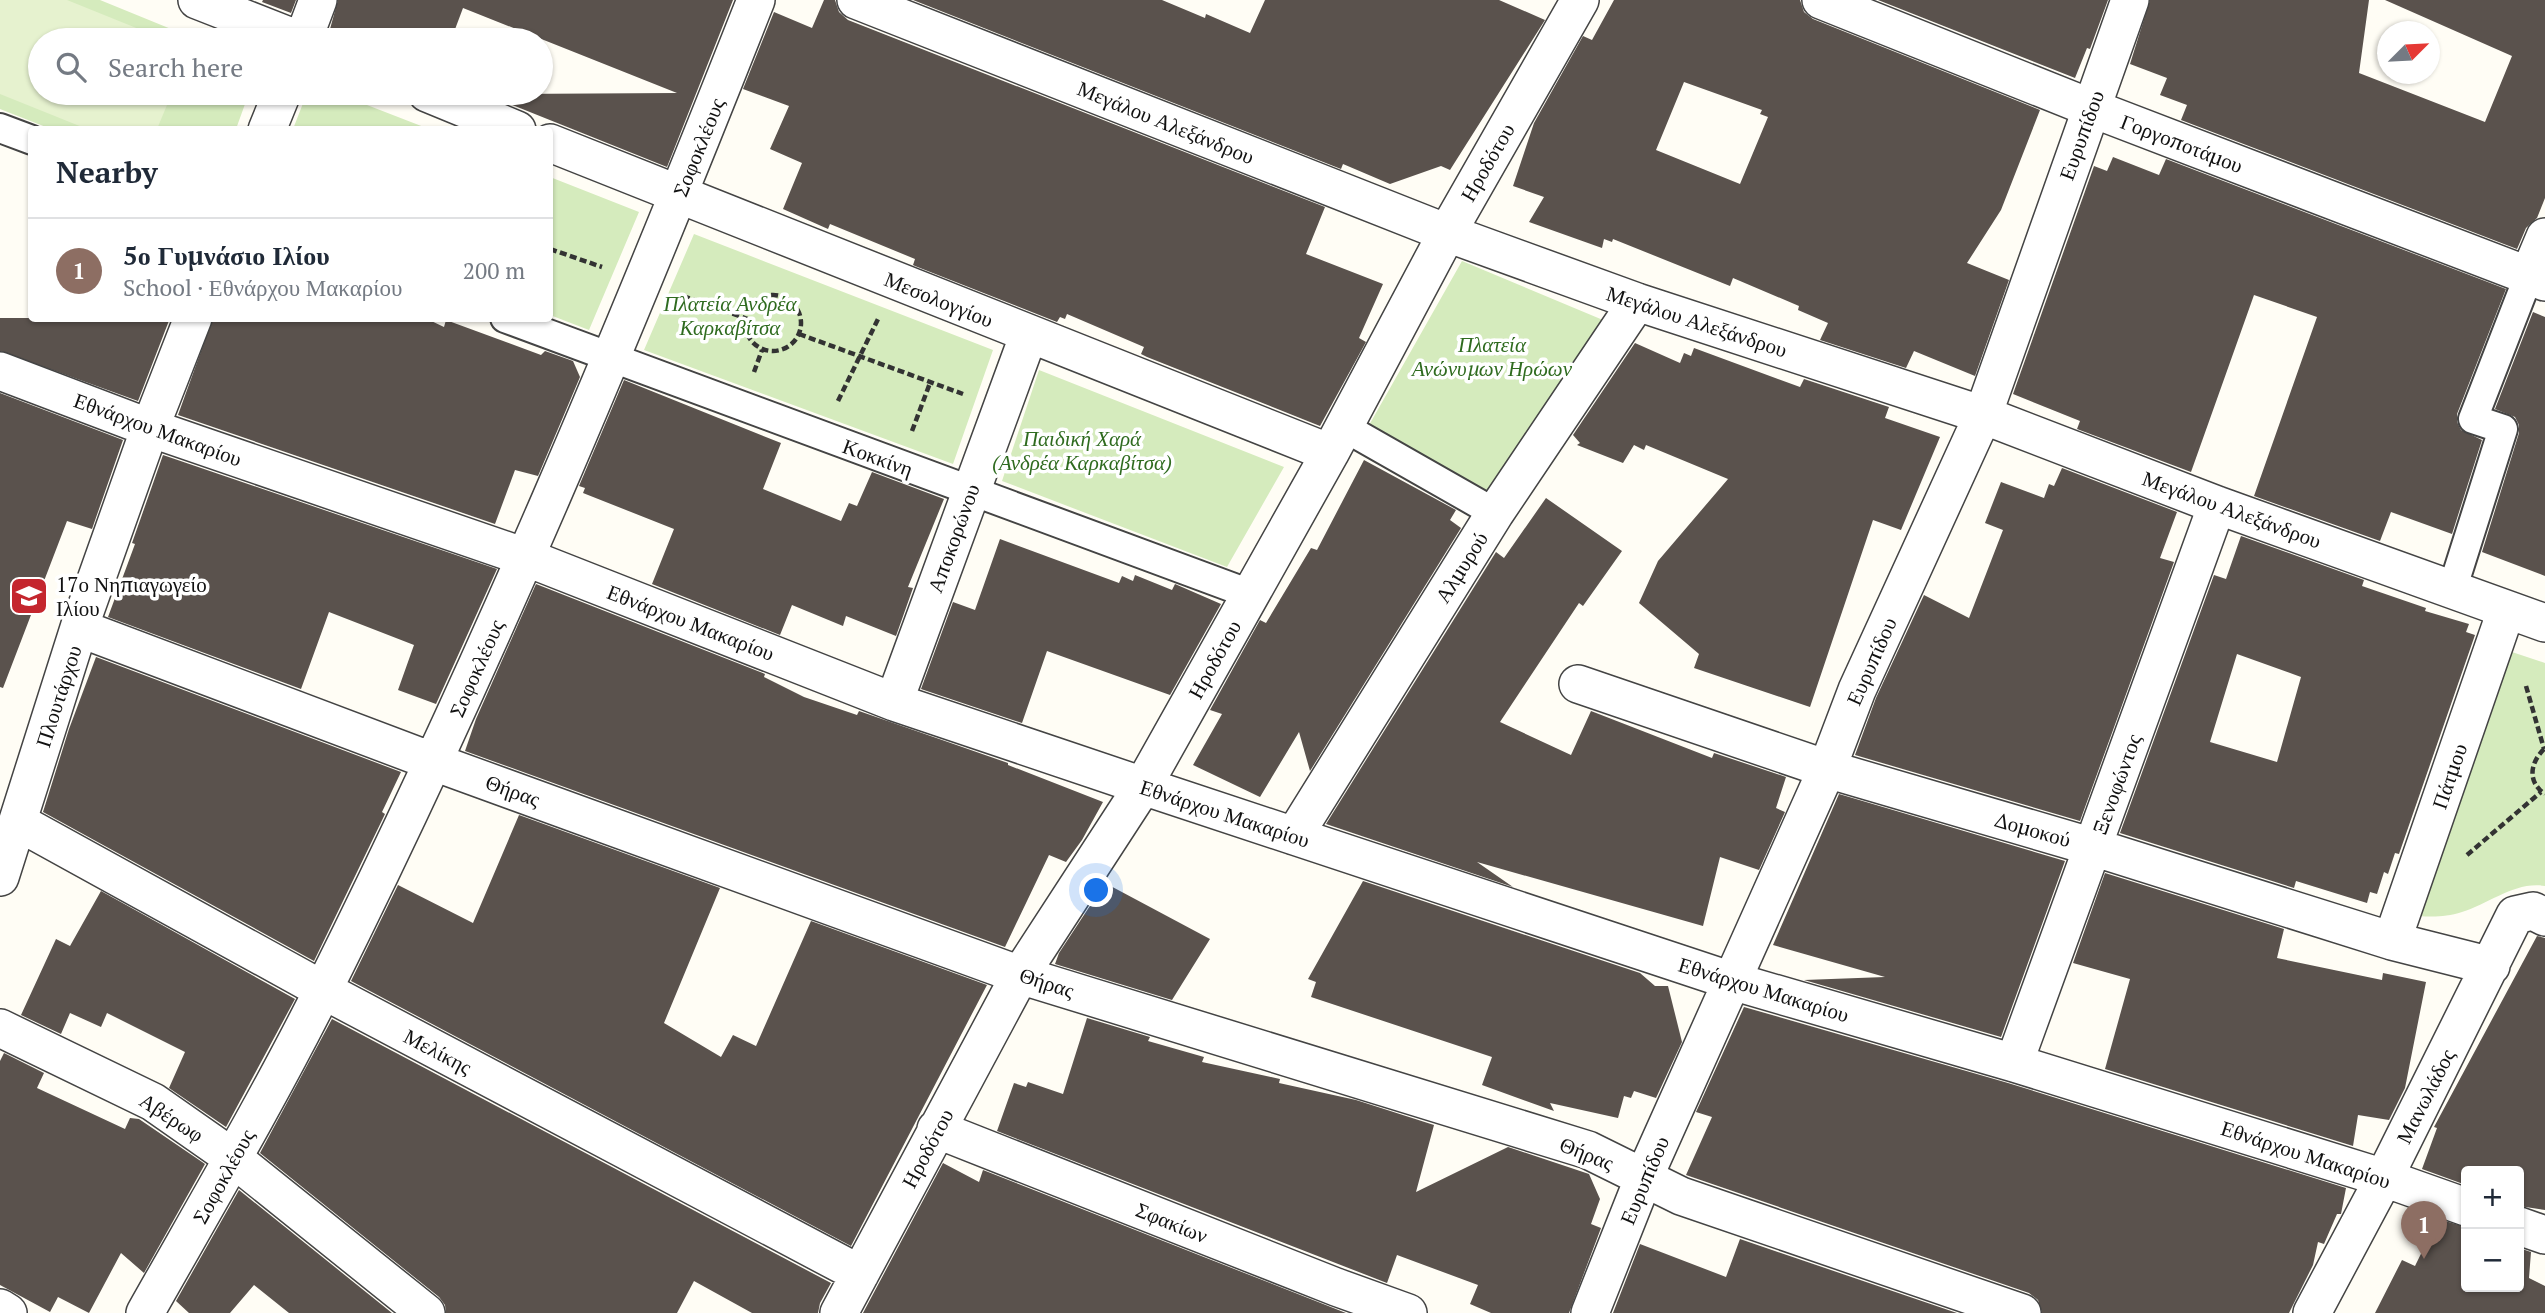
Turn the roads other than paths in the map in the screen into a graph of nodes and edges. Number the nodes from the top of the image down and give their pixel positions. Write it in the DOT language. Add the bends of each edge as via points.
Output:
graph roads {
  1 [pos="197,0"];
  2 [pos="318,0"];
  3 [pos="756,0"];
  4 [pos="856,0"];
  5 [pos="1580,0"];
  6 [pos="1821,0"];
  7 [pos="2130,0"];
  8 [pos="270,28"];
  9 [pos="306,28"];
  10 [pos="277,105"];
  11 [pos="457,105"];
  12 [pos="2091,108"];
  13 [pos="269,126"];
  14 [pos="507,126"];
  15 [pos="0,128"];
  16 [pos="28,139"];
  17 [pos="553,144"];
  18 [pos="679,196"];
  19 [pos="1447,233"];
  20 [pos="2545,237"];
  21 [pos="2537,279"];
  22 [pos="1637,302"];
  23 [pos="191,322"];
  24 [pos="517,322"];
  25 [pos="1029,334"];
  26 [pos="610,357"];
  27 [pos="0,371"];
  28 [pos="1983,415"];
  29 [pos="150,428"];
  30 [pos="1337,440"];
  31 [pos="970,492"];
  32 [pos="2217,505"];
  33 [pos="1495,513"];
  34 [pos="525,557"];
  35 [pos="2452,590"];
  36 [pos="1250,594"];
  37 [pos="2506,611"];
  38 [pos="2545,624"];
  39 [pos="79,628"];
  40 [pos="1578,684"];
  41 [pos="894,702"];
  42 [pos="434,762"];
  43 [pos="1827,769"];
  44 [pos="1143,786"];
  45 [pos="18,822"];
  46 [pos="1294,836"];
  47 [pos="2093,847"];
  48 [pos="0,877"];
  49 [pos="2530,916"];
  50 [pos="2392,941"];
  51 [pos="2491,965"];
  52 [pos="1020,975"];
  53 [pos="1732,981"];
  54 [pos="323,990"];
  55 [pos="0,1028"];
  56 [pos="2014,1063"];
  57 [pos="936,1129"];
  58 [pos="233,1158"];
  59 [pos="1643,1177"];
  60 [pos="2384,1178"];
  61 [pos="2461,1205"];
  62 [pos="2524,1228"];
  63 [pos="2545,1235"];
  64 [pos="860,1274"];
  65 [pos="0,1308"];
  66 [pos="8,1313"];
  67 [pos="145,1313"];
  68 [pos="426,1313"];
  69 [pos="839,1313"];
  70 [pos="1408,1313"];
  71 [pos="1590,1313"];
  72 [pos="2022,1313"];
  73 [pos="2312,1313"];
  1 -- 8 [label="street"];
  2 -- 9 [label="street"];
  3 -- 18 [label="street, Σοφοκλέους"];
  4 -- 19 [label="street, Μεγάλου Αλεξάνδρου"];
  5 -- 19 [label="street, Ηροδότου"];
  6 -- 12 [label="street, Γοργοποτάμου"];
  7 -- 12 [label="street, Ευρυπίδου"];
  10 -- 13 [label="street"];
  11 -- 14 [label="street"];
  12 -- 21 [label="street, Γοργοποτάμου"];
  12 -- 28 [label="street, Ευρυπίδου"];
  15 -- 16 [label="street"];
  17 -- 18 [label="street, Μεσολογγίου"];
  18 -- 25 [label="street, Μεσολογγίου"];
  18 -- 26 [label="street, Σοφοκλέους"];
  19 -- 22 [label="street, Μεγάλου Αλεξάνδρου"];
  19 -- 30 [label="street, Ηροδότου"];
  20 -- 21 [label="street"];
  21 -- 35 [label="street" via="2473,419 2503,429"];
  22 -- 28 [label="street, Μεγάλου Αλεξάνδρου"];
  22 -- 33 [label="street, Αλμυρού"];
  23 -- 29 [label="street, Πλουτάρχου"];
  24 -- 26 [label="street, Κοκκίνη"];
  25 -- 30 [label="street, Μεσολογγίου"];
  25 -- 31 [label="street, Αποκορώνου"];
  26 -- 31 [label="street, Κοκκίνη"];
  26 -- 34 [label="street, Σοφοκλέους"];
  27 -- 29 [label="street, Εθνάρχου Μακαρίου"];
  28 -- 32 [label="street, Μεγάλου Αλεξάνδρου"];
  28 -- 43 [label="street, Ευρυπίδου" via="1857,690"];
  29 -- 34 [label="street, Εθνάρχου Μακαρίου"];
  29 -- 39 [label="street, Πλουτάρχου"];
  30 -- 33 [label="street"];
  30 -- 36 [label="street, Ηροδότου"];
  31 -- 36 [label="street, Κοκκίνη"];
  31 -- 41 [label="street, Αποκορώνου"];
  32 -- 35 [label="street, Μεγάλου Αλεξάνδρου"];
  32 -- 47 [label="street, Ξενοφώντος"];
  33 -- 46 [label="street, Αλμυρού"];
  34 -- 41 [label="street, Εθνάρχου Μακαρίου"];
  34 -- 42 [label="street, Σοφοκλέους"];
  35 -- 37 [label="street, Μεγάλου Αλεξάνδρου"];
  36 -- 44 [label="street, Ηροδότου"];
  37 -- 38 [label="street, Μεγάλου Αλεξάνδρου"];
  37 -- 50 [label="street, Πάτμου"];
  39 -- 42 [label="street, Θήρας"];
  39 -- 45 [label="street, Πλουτάρχου"];
  40 -- 43 [label="street, Δομοκού"];
  41 -- 44 [label="street, Εθνάρχου Μακαρίου"];
  42 -- 52 [label="street, Θήρας"];
  42 -- 54 [label="street, Σοφοκλέους"];
  43 -- 47 [label="street, Δομοκού"];
  43 -- 53 [label="street, Ευρυπίδου"];
  44 -- 46 [label="street, Εθνάρχου Μακαρίου"];
  44 -- 52 [label="street, Ηροδότου"];
  45 -- 48 [label="street, Πλουτάρχου"];
  45 -- 54 [label="street, Μελίκης"];
  46 -- 53 [label="street, Εθνάρχου Μακαρίου"];
  47 -- 50 [label="street, Δομοκού"];
  47 -- 56 [label="street, Ξενοφώντος"];
  49 -- 51 [label="street, Μανωλάδος"];
  50 -- 51 [label="street, Δομοκού"];
  51 -- 60 [label="street, Μανωλάδος"];
  52 -- 57 [label="street, Ηροδότου"];
  52 -- 59 [label="street, Θήρας" via="1588,1150"];
  53 -- 56 [label="street, Εθνάρχου Μακαρίου"];
  53 -- 59 [label="street, Ευρυπίδου"];
  54 -- 58 [label="street, Σοφοκλέους"];
  54 -- 64 [label="street, Μελίκης"];
  55 -- 58 [label="street, Αβέρωφ" via="153,1102"];
  56 -- 60 [label="street, Εθνάρχου Μακαρίου"];
  57 -- 64 [label="street, Ηροδότου"];
  57 -- 70 [label="street, Σφακίων"];
  58 -- 67 [label="street, Σοφοκλέους"];
  58 -- 68 [label="street, Αβέρωφ"];
  59 -- 71 [label="street, Ευρυπίδου"];
  59 -- 72 [label="street, Θήρας" via="1681,1196"];
  60 -- 61 [label="street, Εθνάρχου Μακαρίου"];
  60 -- 73 [label="street, Μανωλάδος"];
  62 -- 63 [label="street"];
  64 -- 69 [label="street, Ηροδότου"];
  65 -- 66 [label="street"];
}
